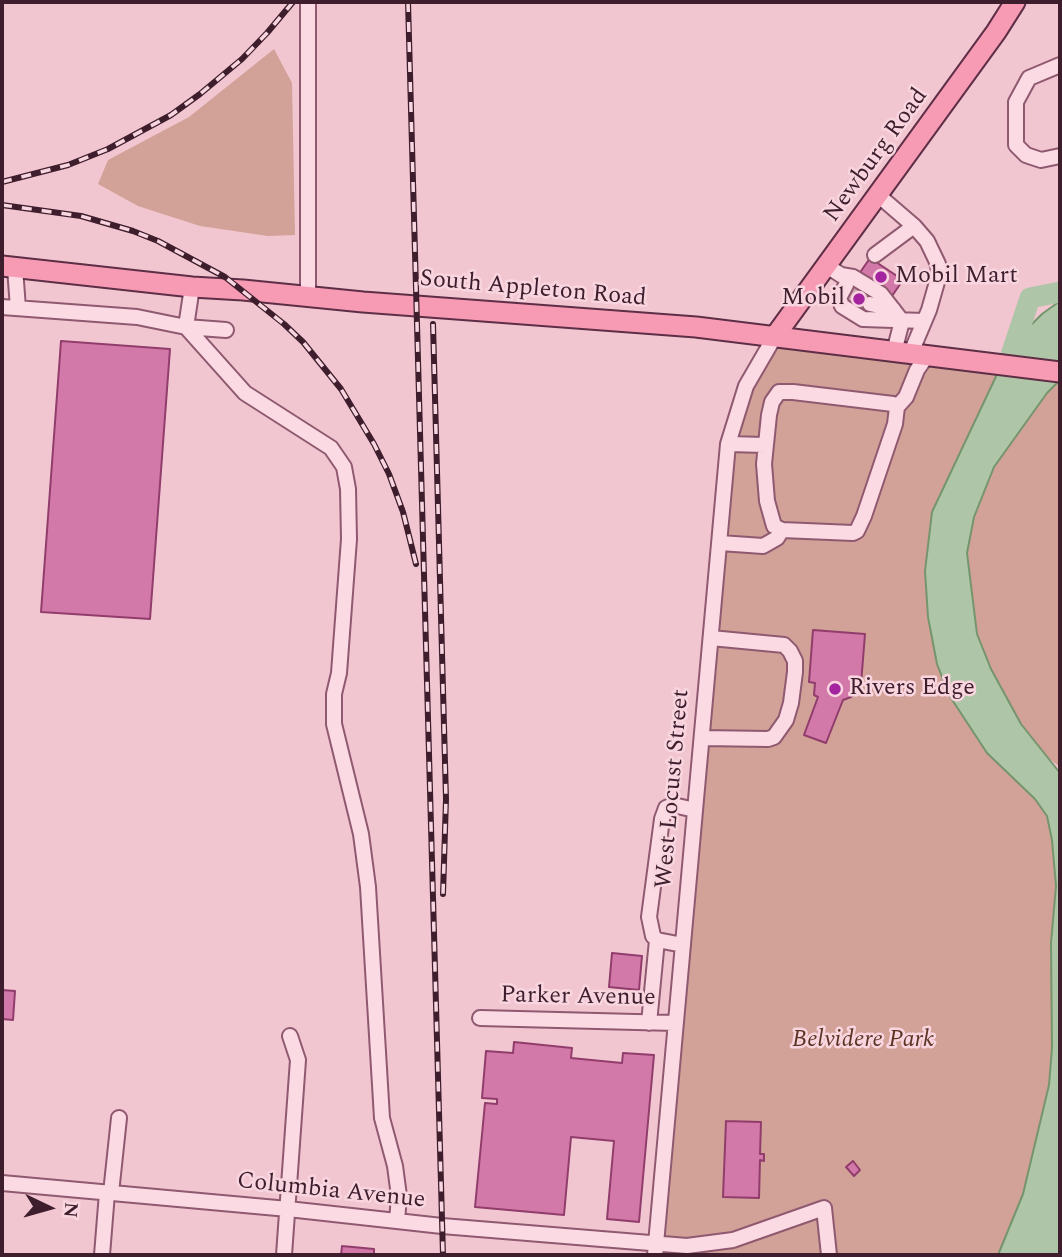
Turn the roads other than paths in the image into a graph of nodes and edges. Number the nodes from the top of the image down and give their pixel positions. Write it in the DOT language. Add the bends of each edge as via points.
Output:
graph roads {
  1 [pos="308,2"];
  2 [pos="1014,2"];
  3 [pos="1060,65"];
  4 [pos="1060,156"];
  5 [pos="878,195"];
  6 [pos="914,226"];
  7 [pos="876,255"];
  8 [pos="9,267"];
  9 [pos="841,279"];
  10 [pos="192,288"];
  11 [pos="308,296"];
  12 [pos="870,304"];
  13 [pos="2,307"];
  14 [pos="18,308"];
  15 [pos="893,309"];
  16 [pos="902,321"];
  17 [pos="924,321"];
  18 [pos="186,327"];
  19 [pos="226,330"];
  20 [pos="775,336"];
  21 [pos="910,355"];
  22 [pos="1060,372"];
  23 [pos="897,407"];
  24 [pos="728,444"];
  25 [pos="765,445"];
  26 [pos="782,530"];
  27 [pos="720,543"];
  28 [pos="711,638"];
  29 [pos="702,738"];
  30 [pos="695,810"];
  31 [pos="657,940"];
  32 [pos="682,945"];
  33 [pos="480,1018"];
  34 [pos="649,1023"];
  35 [pos="675,1023"];
  36 [pos="290,1037"];
  37 [pos="119,1118"];
  38 [pos="2,1184"];
  39 [pos="109,1193"];
  40 [pos="288,1209"];
  41 [pos="397,1221"];
  42 [pos="656,1249"];
  43 [pos="102,1255"];
  44 [pos="284,1255"];
  45 [pos="829,1255"];
  1 -- 11 [label="street"];
  2 -- 5 [label="main road, Newburg Road"];
  3 -- 4 [label="street" via="1029,78 1016,102 1016,145 1041,160"];
  5 -- 6 [label="street"];
  5 -- 9 [label="main road, Newburg Road"];
  6 -- 7 [label="street"];
  6 -- 17 [label="street" via="938,264 939,275"];
  8 -- 10 [label="main road, South Appleton Road"];
  8 -- 14 [label="street"];
  9 -- 15 [label="street" via="853,277 881,294"];
  9 -- 16 [label="street" via="842,306 863,319"];
  9 -- 20 [label="main road, Newburg Road"];
  10 -- 11 [label="main road, South Appleton Road"];
  10 -- 18 [label="street"];
  11 -- 20 [label="main road, South Appleton Road"];
  12 -- 15 [label="street"];
  13 -- 14 [label="street"];
  14 -- 18 [label="street" via="137,317"];
  15 -- 16 [label="street"];
  16 -- 17 [label="street"];
  16 -- 21 [label="street"];
  17 -- 21 [label="street"];
  18 -- 19 [label="street"];
  18 -- 41 [label="street" via="245,393 331,447 344,467 349,539 334,724 361,834 368,887 382,1118 395,1166"];
  20 -- 21 [label="main road, South Appleton Road"];
  20 -- 24 [label="street, West Locust Street" via="746,386"];
  21 -- 22 [label="main road, South Appleton Road"];
  21 -- 23 [label="street" via="917,370"];
  23 -- 25 [label="street" via="779,392 772,402"];
  23 -- 26 [label="street" via="857,531"];
  24 -- 25 [label="street"];
  24 -- 27 [label="street, West Locust Street"];
  25 -- 26 [label="street" via="769,514 774,526"];
  26 -- 27 [label="street" via="763,546"];
  27 -- 28 [label="street, West Locust Street"];
  28 -- 29 [label="street, West Locust Street"];
  28 -- 29 [label="street" via="784,645 795,672 792,703 774,737"];
  29 -- 30 [label="street, West Locust Street"];
  30 -- 31 [label="street" via="673,805 662,818 649,917"];
  30 -- 32 [label="street, West Locust Street"];
  31 -- 32 [label="street"];
  31 -- 34 [label="street"];
  32 -- 35 [label="street, West Locust Street"];
  33 -- 34 [label="street, Parker Avenue"];
  34 -- 35 [label="street, Parker Avenue"];
  35 -- 42 [label="street, West Locust Street"];
  36 -- 40 [label="street" via="299,1060"];
  37 -- 39 [label="street"];
  38 -- 39 [label="street, Columbia Avenue"];
  39 -- 40 [label="street, Columbia Avenue"];
  39 -- 43 [label="street"];
  40 -- 41 [label="street, Columbia Avenue"];
  40 -- 44 [label="street"];
  41 -- 42 [label="street, Columbia Avenue"];
  42 -- 45 [label="street, Columbia Avenue" via="722,1243 824,1208"];
}
